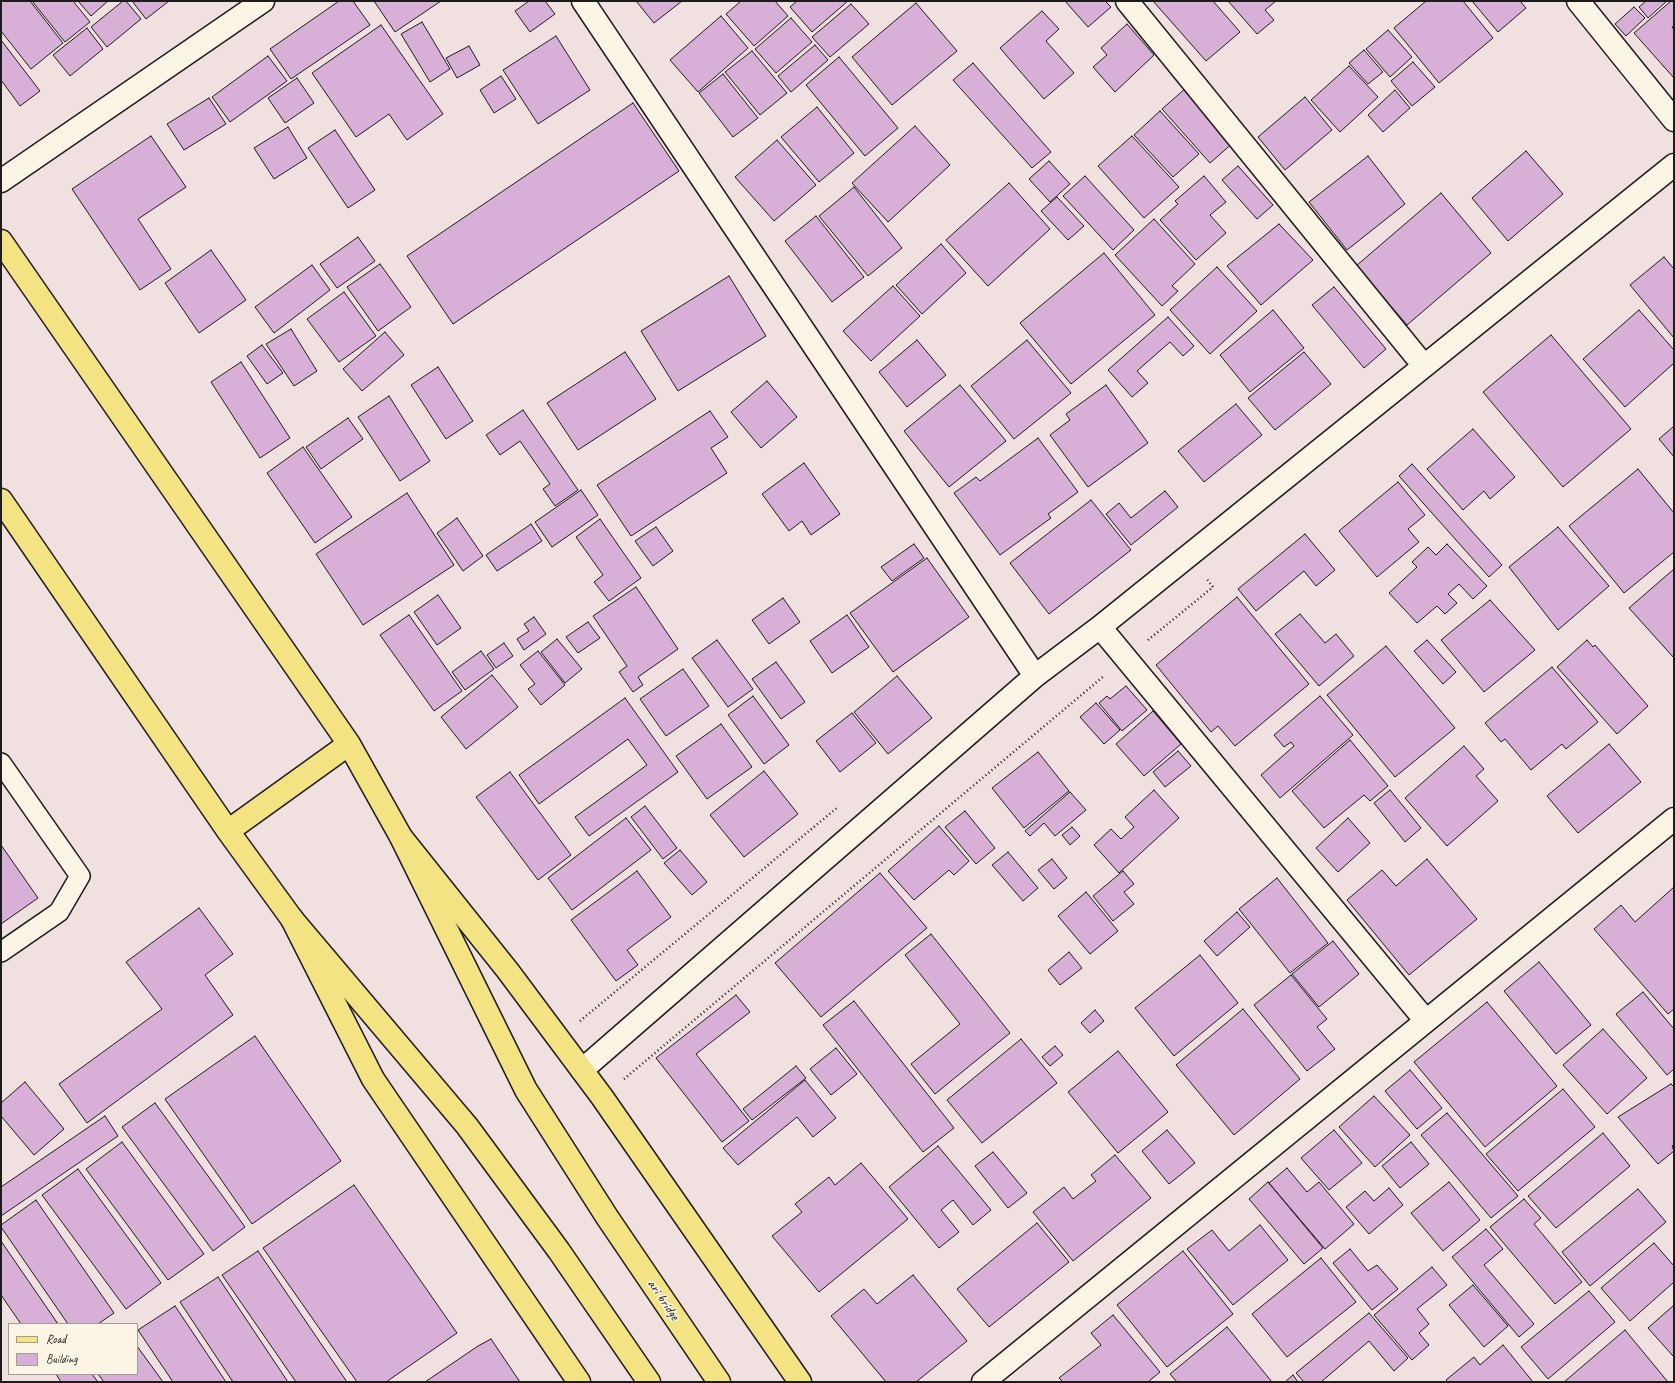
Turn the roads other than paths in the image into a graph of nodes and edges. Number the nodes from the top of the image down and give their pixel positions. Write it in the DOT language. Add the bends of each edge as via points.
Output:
graph roads {
  1 [pos="263,1"];
  2 [pos="583,1"];
  3 [pos="1127,1"];
  4 [pos="1578,1"];
  5 [pos="1674,120"];
  6 [pos="1674,165"];
  7 [pos="1,181"];
  8 [pos="1,241"];
  9 [pos="1424,366"];
  10 [pos="1,500"];
  11 [pos="1100,627"];
  12 [pos="1035,676"];
  13 [pos="349,744"];
  14 [pos="1,763"];
  15 [pos="1674,819"];
  16 [pos="228,831"];
  17 [pos="401,837"];
  18 [pos="292,918"];
  19 [pos="1,952"];
  20 [pos="1426,1021"];
  21 [pos="582,1070"];
  22 [pos="579,1382"];
  23 [pos="649,1382"];
  24 [pos="719,1382"];
  25 [pos="800,1382"];
  26 [pos="983,1382"];
  1 -- 7 [label="street"];
  2 -- 12 [label="street"];
  3 -- 9 [label="street"];
  4 -- 5 [label="street"];
  6 -- 9 [label="street"];
  8 -- 13 [label="main road"];
  9 -- 11 [label="street"];
  10 -- 16 [label="main road"];
  11 -- 12 [label="street"];
  11 -- 20 [label="street"];
  12 -- 21 [label="street"];
  13 -- 16 [label="main road"];
  13 -- 17 [label="main road"];
  14 -- 19 [label="lane" via="80,876 59,912"];
  15 -- 20 [label="street"];
  16 -- 18 [label="main road"];
  17 -- 21 [label="main road" via="508,970"];
  17 -- 24 [label="main road, ari bridge" via="526,1090 607,1217"];
  18 -- 22 [label="main road" via="373,1079"];
  18 -- 23 [label="main road" via="467,1126 559,1250"];
  20 -- 26 [label="street"];
  21 -- 25 [label="main road"];
}
